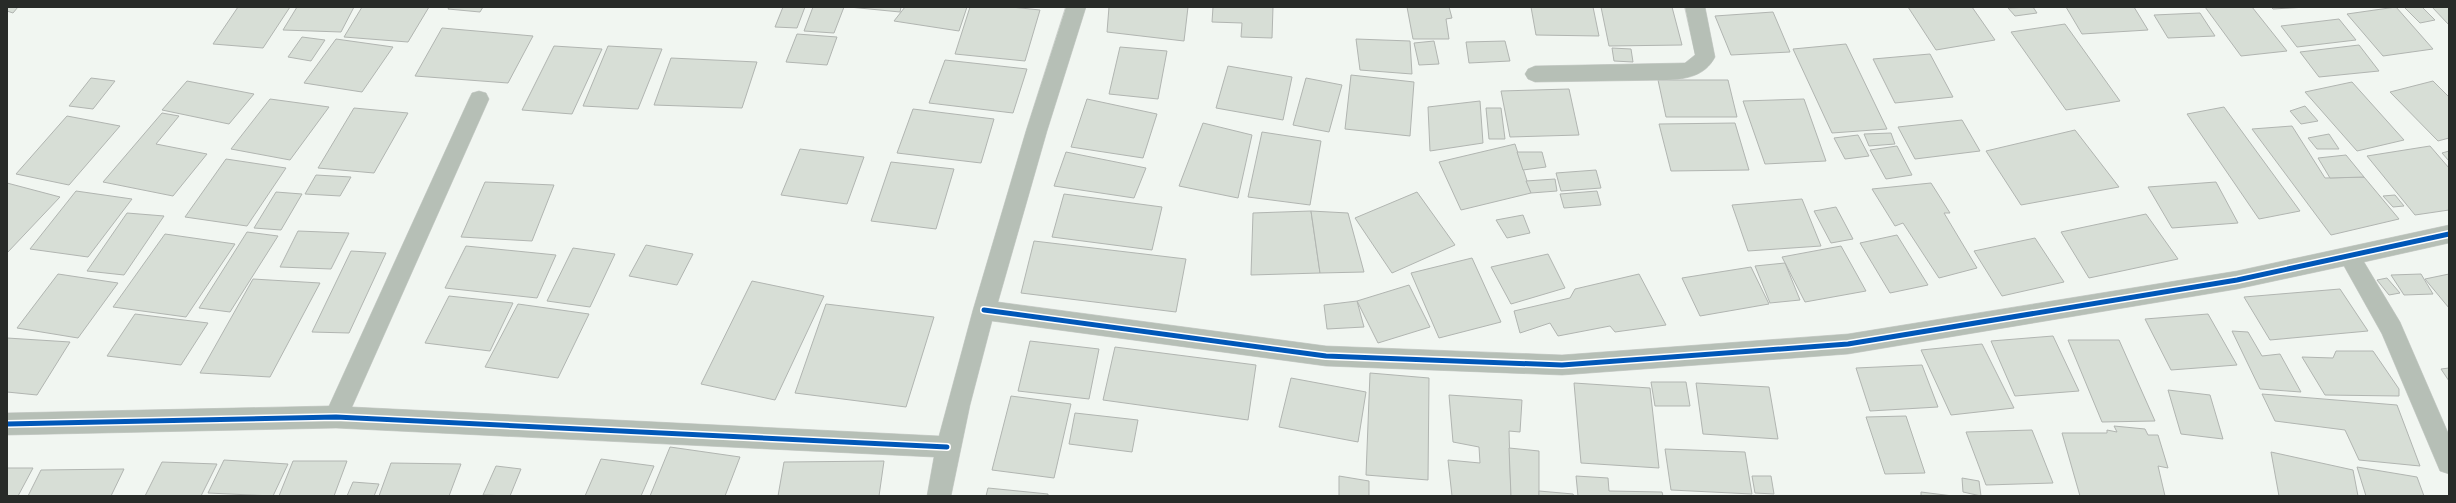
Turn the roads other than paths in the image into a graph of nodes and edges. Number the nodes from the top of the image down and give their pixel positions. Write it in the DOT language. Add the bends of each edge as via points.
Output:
graph roads {
  1 [pos="1076,7"];
  2 [pos="1695,7"];
  3 [pos="1534,74"];
  4 [pos="479,99"];
  5 [pos="2449,234"];
  6 [pos="2350,257"];
  7 [pos="984,310"];
  8 [pos="336,417"];
  9 [pos="7,424"];
  10 [pos="947,448"];
  11 [pos="2449,463"];
  12 [pos="939,496"];
  1 -- 7 [label="street" via="1046,97"];
  2 -- 3 [label="street" via="1705,57 1697,67 1667,72"];
  4 -- 8 [label="street"];
  5 -- 6 [label="street"];
  6 -- 7 [label="street" via="2237,280 1848,344 1562,365 1326,356"];
  6 -- 11 [label="street" via="2392,329"];
  7 -- 10 [label="street"];
  8 -- 9 [label="street"];
  8 -- 10 [label="street"];
  10 -- 12 [label="street"];
}
